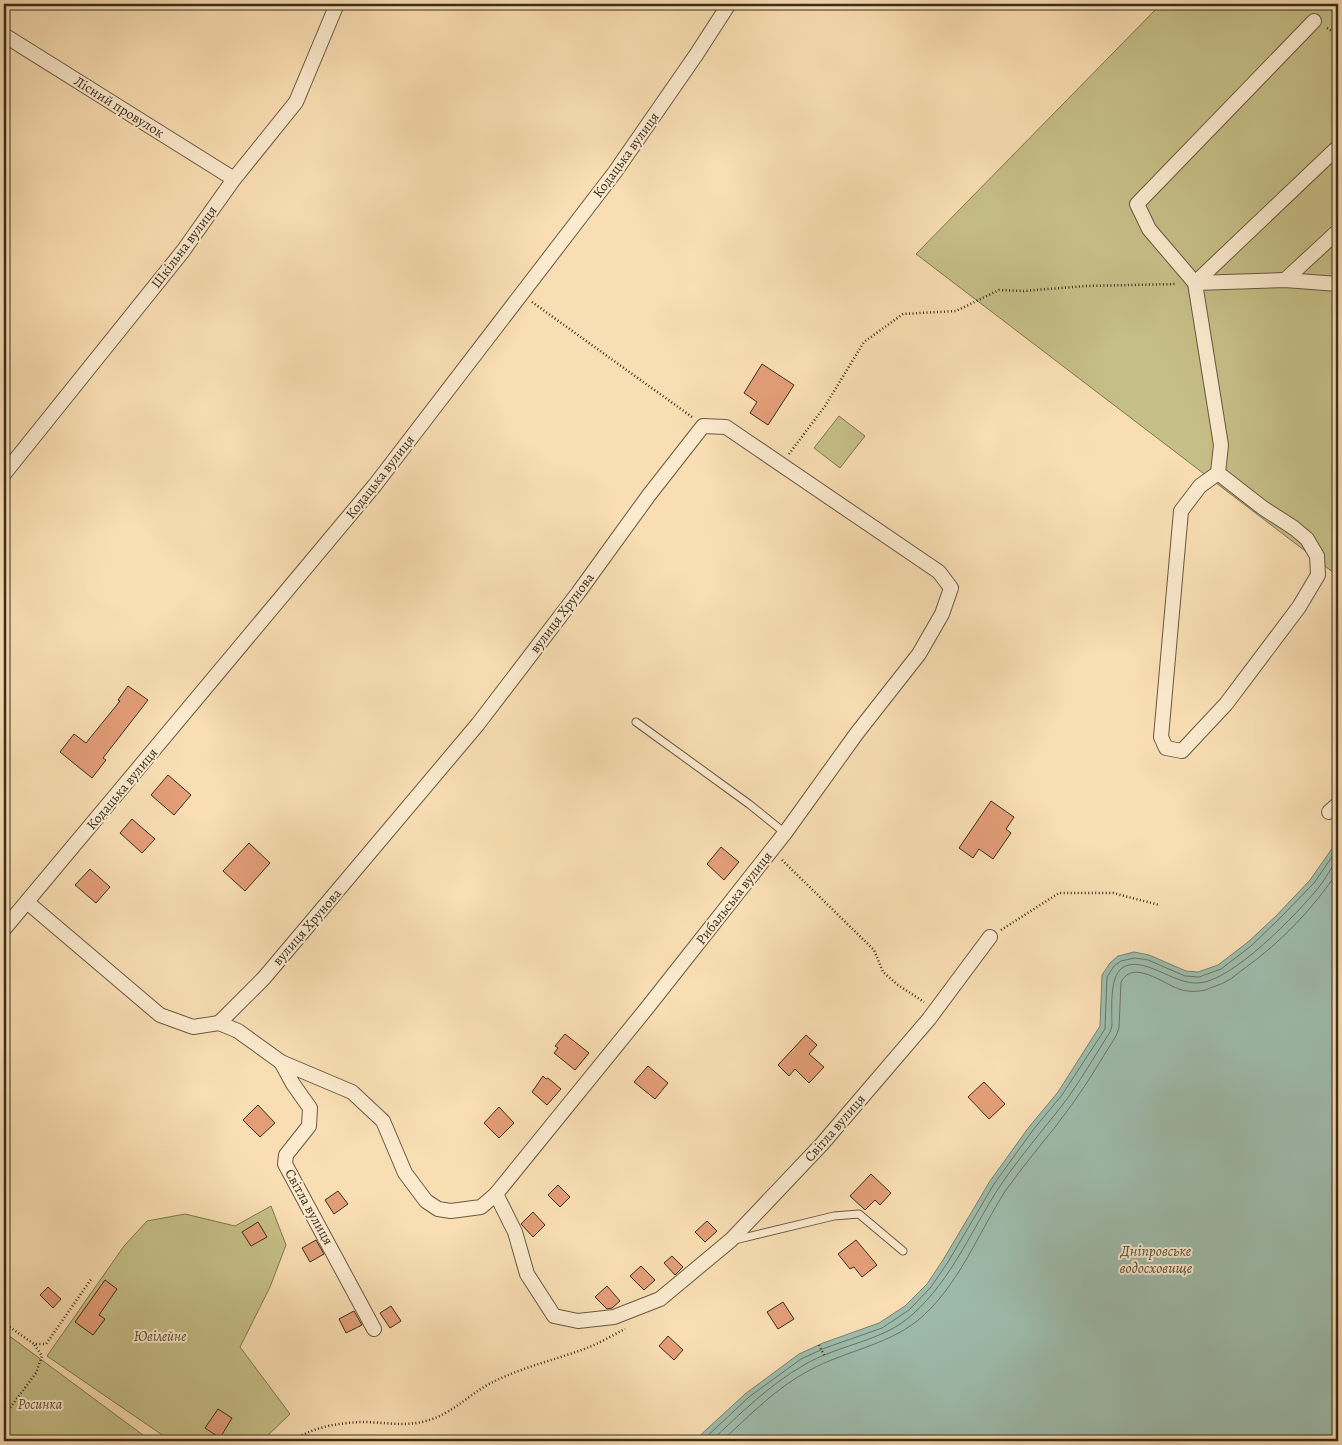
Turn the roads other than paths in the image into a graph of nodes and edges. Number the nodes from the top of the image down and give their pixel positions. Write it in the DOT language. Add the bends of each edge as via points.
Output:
graph roads {
  1 [pos="337,4"];
  2 [pos="729,4"];
  3 [pos="1314,21"];
  4 [pos="4,35"];
  5 [pos="1338,147"];
  6 [pos="234,179"];
  7 [pos="1338,231"];
  8 [pos="1285,280"];
  9 [pos="1195,284"];
  10 [pos="1338,284"];
  11 [pos="1218,473"];
  12 [pos="4,474"];
  13 [pos="951,588"];
  14 [pos="636,722"];
  15 [pos="786,832"];
  16 [pos="27,902"];
  17 [pos="4,928"];
  18 [pos="990,937"];
  19 [pos="219,1023"];
  20 [pos="281,1062"];
  21 [pos="496,1194"];
  22 [pos="731,1240"];
  23 [pos="903,1251"];
  24 [pos="374,1329"];
  1 -- 6 [label="street, Шкільна вулиця" via="296,102"];
  2 -- 16 [label="street, Кодацька вулиця" via="614,172 375,485"];
  3 -- 9 [label="street" via="1137,204 1149,229"];
  4 -- 6 [label="street, Лісний провулок"];
  5 -- 9 [label="street"];
  6 -- 12 [label="street, Шкільна вулиця" via="183,251"];
  7 -- 8 [label="street"];
  8 -- 9 [label="street"];
  8 -- 10 [label="street"];
  9 -- 11 [label="street" via="1221,445"];
  11 -- 11 [label="street" via="1200,486 1181,511 1161,737 1166,748 1182,750 1226,704 1299,607 1318,575 1317,556 1307,539"];
  13 -- 15 [label="street, Рибальська вулиця" via="942,614 919,654"];
  13 -- 19 [label="street, вулиця Хрунова" via="940,572 726,427 703,426 478,724 264,978"];
  14 -- 15 [label="lane"];
  15 -- 21 [label="street, Рибальська вулиця"];
  16 -- 17 [label="street, Кодацька вулиця"];
  16 -- 19 [label="street" via="160,1015 194,1027"];
  18 -- 22 [label="street, Світла вулиця" via="936,1011 822,1144"];
  19 -- 20 [label="street, Рибальська вулиця" via="238,1031"];
  20 -- 21 [label="street, Рибальська вулиця" via="352,1092 383,1121 405,1173 426,1202 438,1209 451,1211 481,1207"];
  20 -- 24 [label="street, Світла вулиця" via="310,1108 309,1126 286,1155 285,1164"];
  21 -- 22 [label="street, Світла вулиця" via="515,1232 527,1274 554,1316 578,1321 614,1317 660,1299"];
  22 -- 23 [label="lane" via="834,1216 859,1214"];
}
